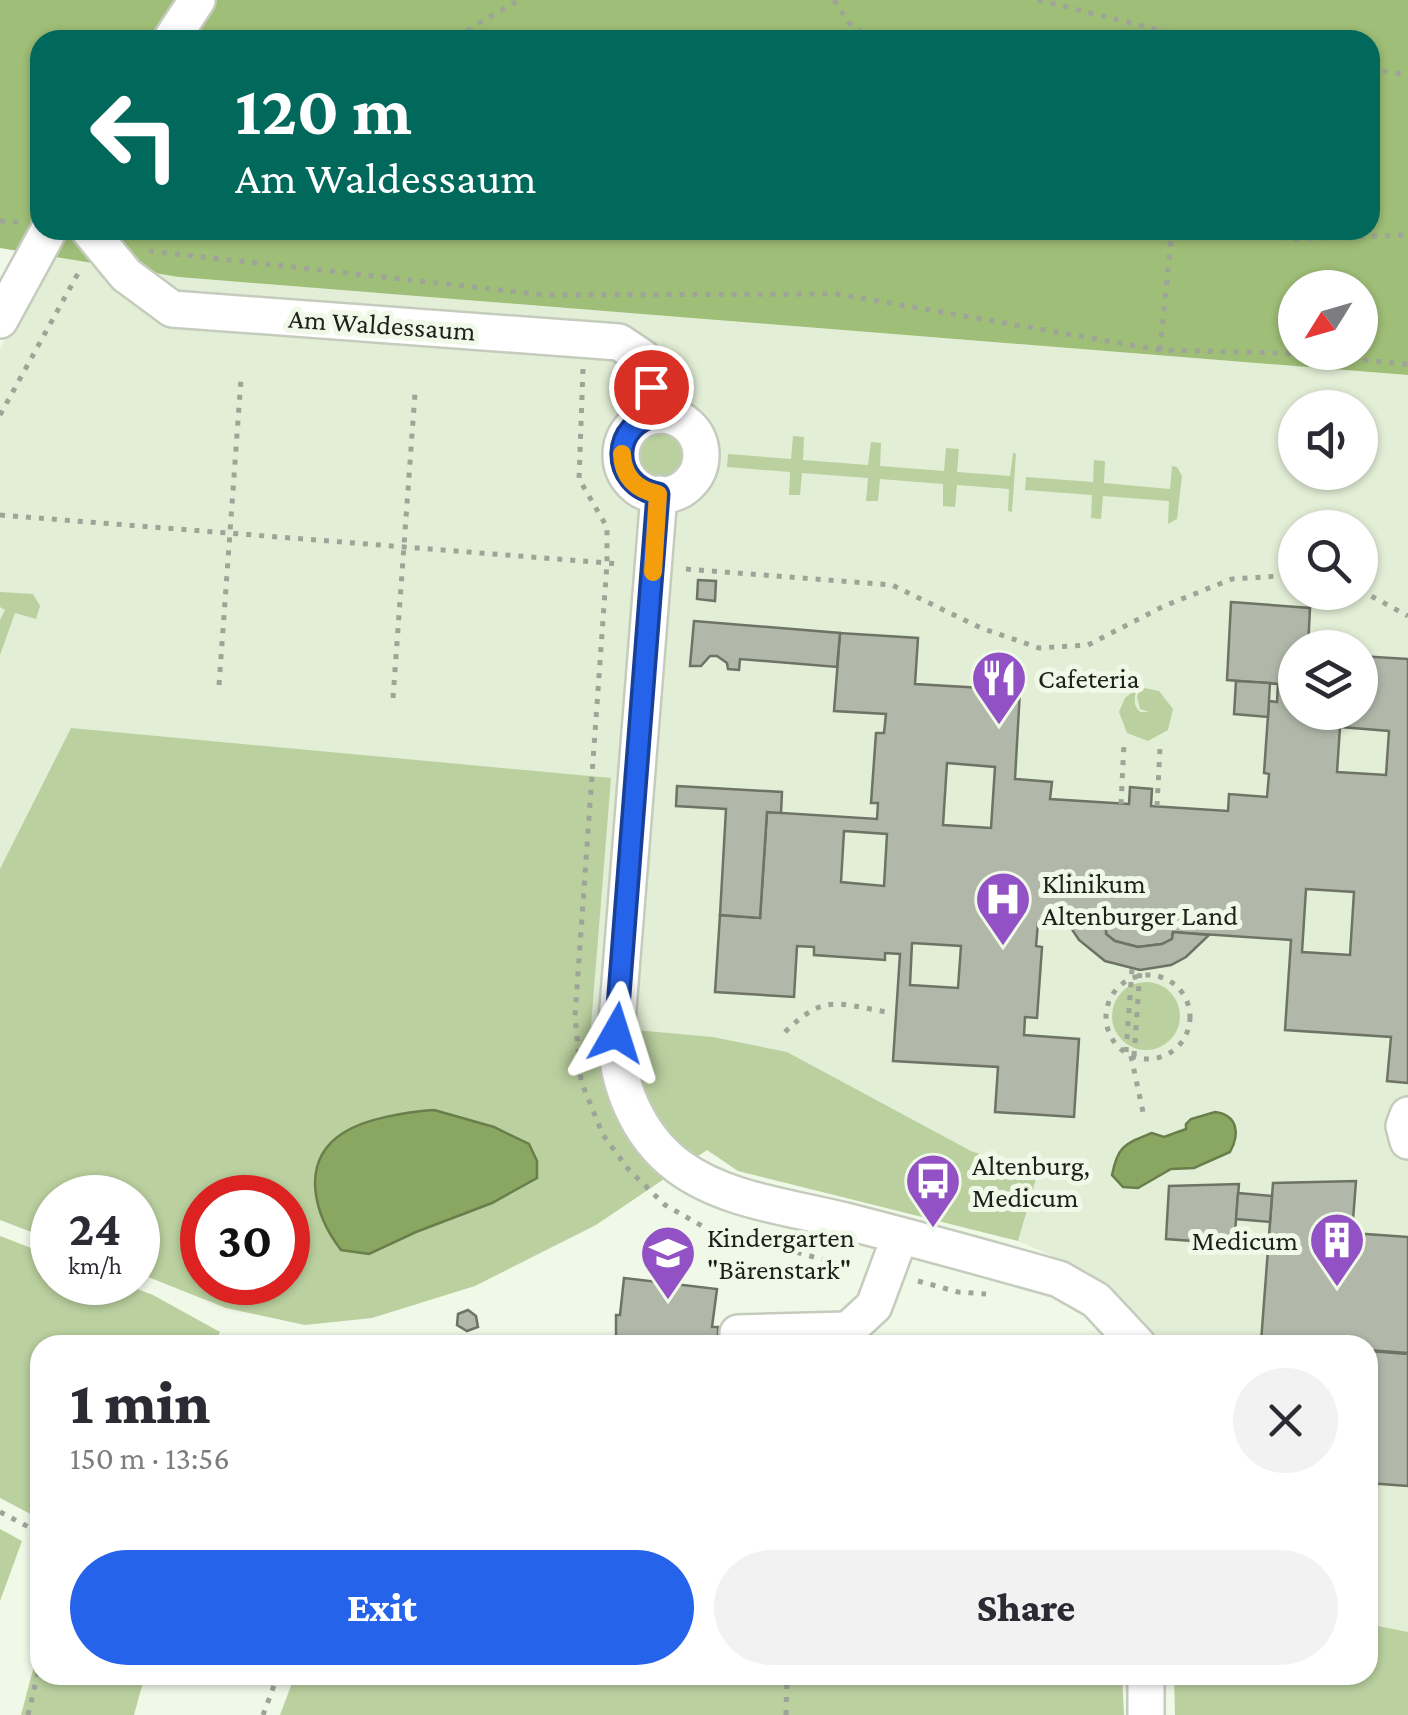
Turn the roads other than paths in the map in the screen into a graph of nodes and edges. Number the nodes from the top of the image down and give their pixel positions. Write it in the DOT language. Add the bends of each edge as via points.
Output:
graph roads {
  1 [pos="198,0"];
  2 [pos="178,30"];
  3 [pos="43,240"];
  4 [pos="107,242"];
  5 [pos="0,320"];
  6 [pos="660,415"];
  7 [pos="658,494"];
  8 [pos="1408,1114"];
  9 [pos="1408,1141"];
  10 [pos="900,1236"];
  11 [pos="738,1334"];
  12 [pos="770,1335"];
  13 [pos="838,1335"];
  14 [pos="1129,1335"];
  15 [pos="1146,1685"];
  16 [pos="1146,1715"];
  1 -- 2 [label="street"];
  3 -- 5 [label="street"];
  4 -- 6 [label="street, Am Waldessaum" via="126,275 172,309 619,342 643,358"];
  6 -- 7 [label="street" via="632,428 622,456 634,484"];
  6 -- 7 [label="street" via="688,426 701,453 691,482"];
  7 -- 10 [label="street" via="616,1033 624,1089 656,1143 700,1180"];
  8 -- 9 [label="street"];
  10 -- 13 [label="street" via="874,1306"];
  10 -- 14 [label="street" via="1059,1280 1096,1300"];
  11 -- 12 [label="street"];
  15 -- 16 [label="street"];
}
